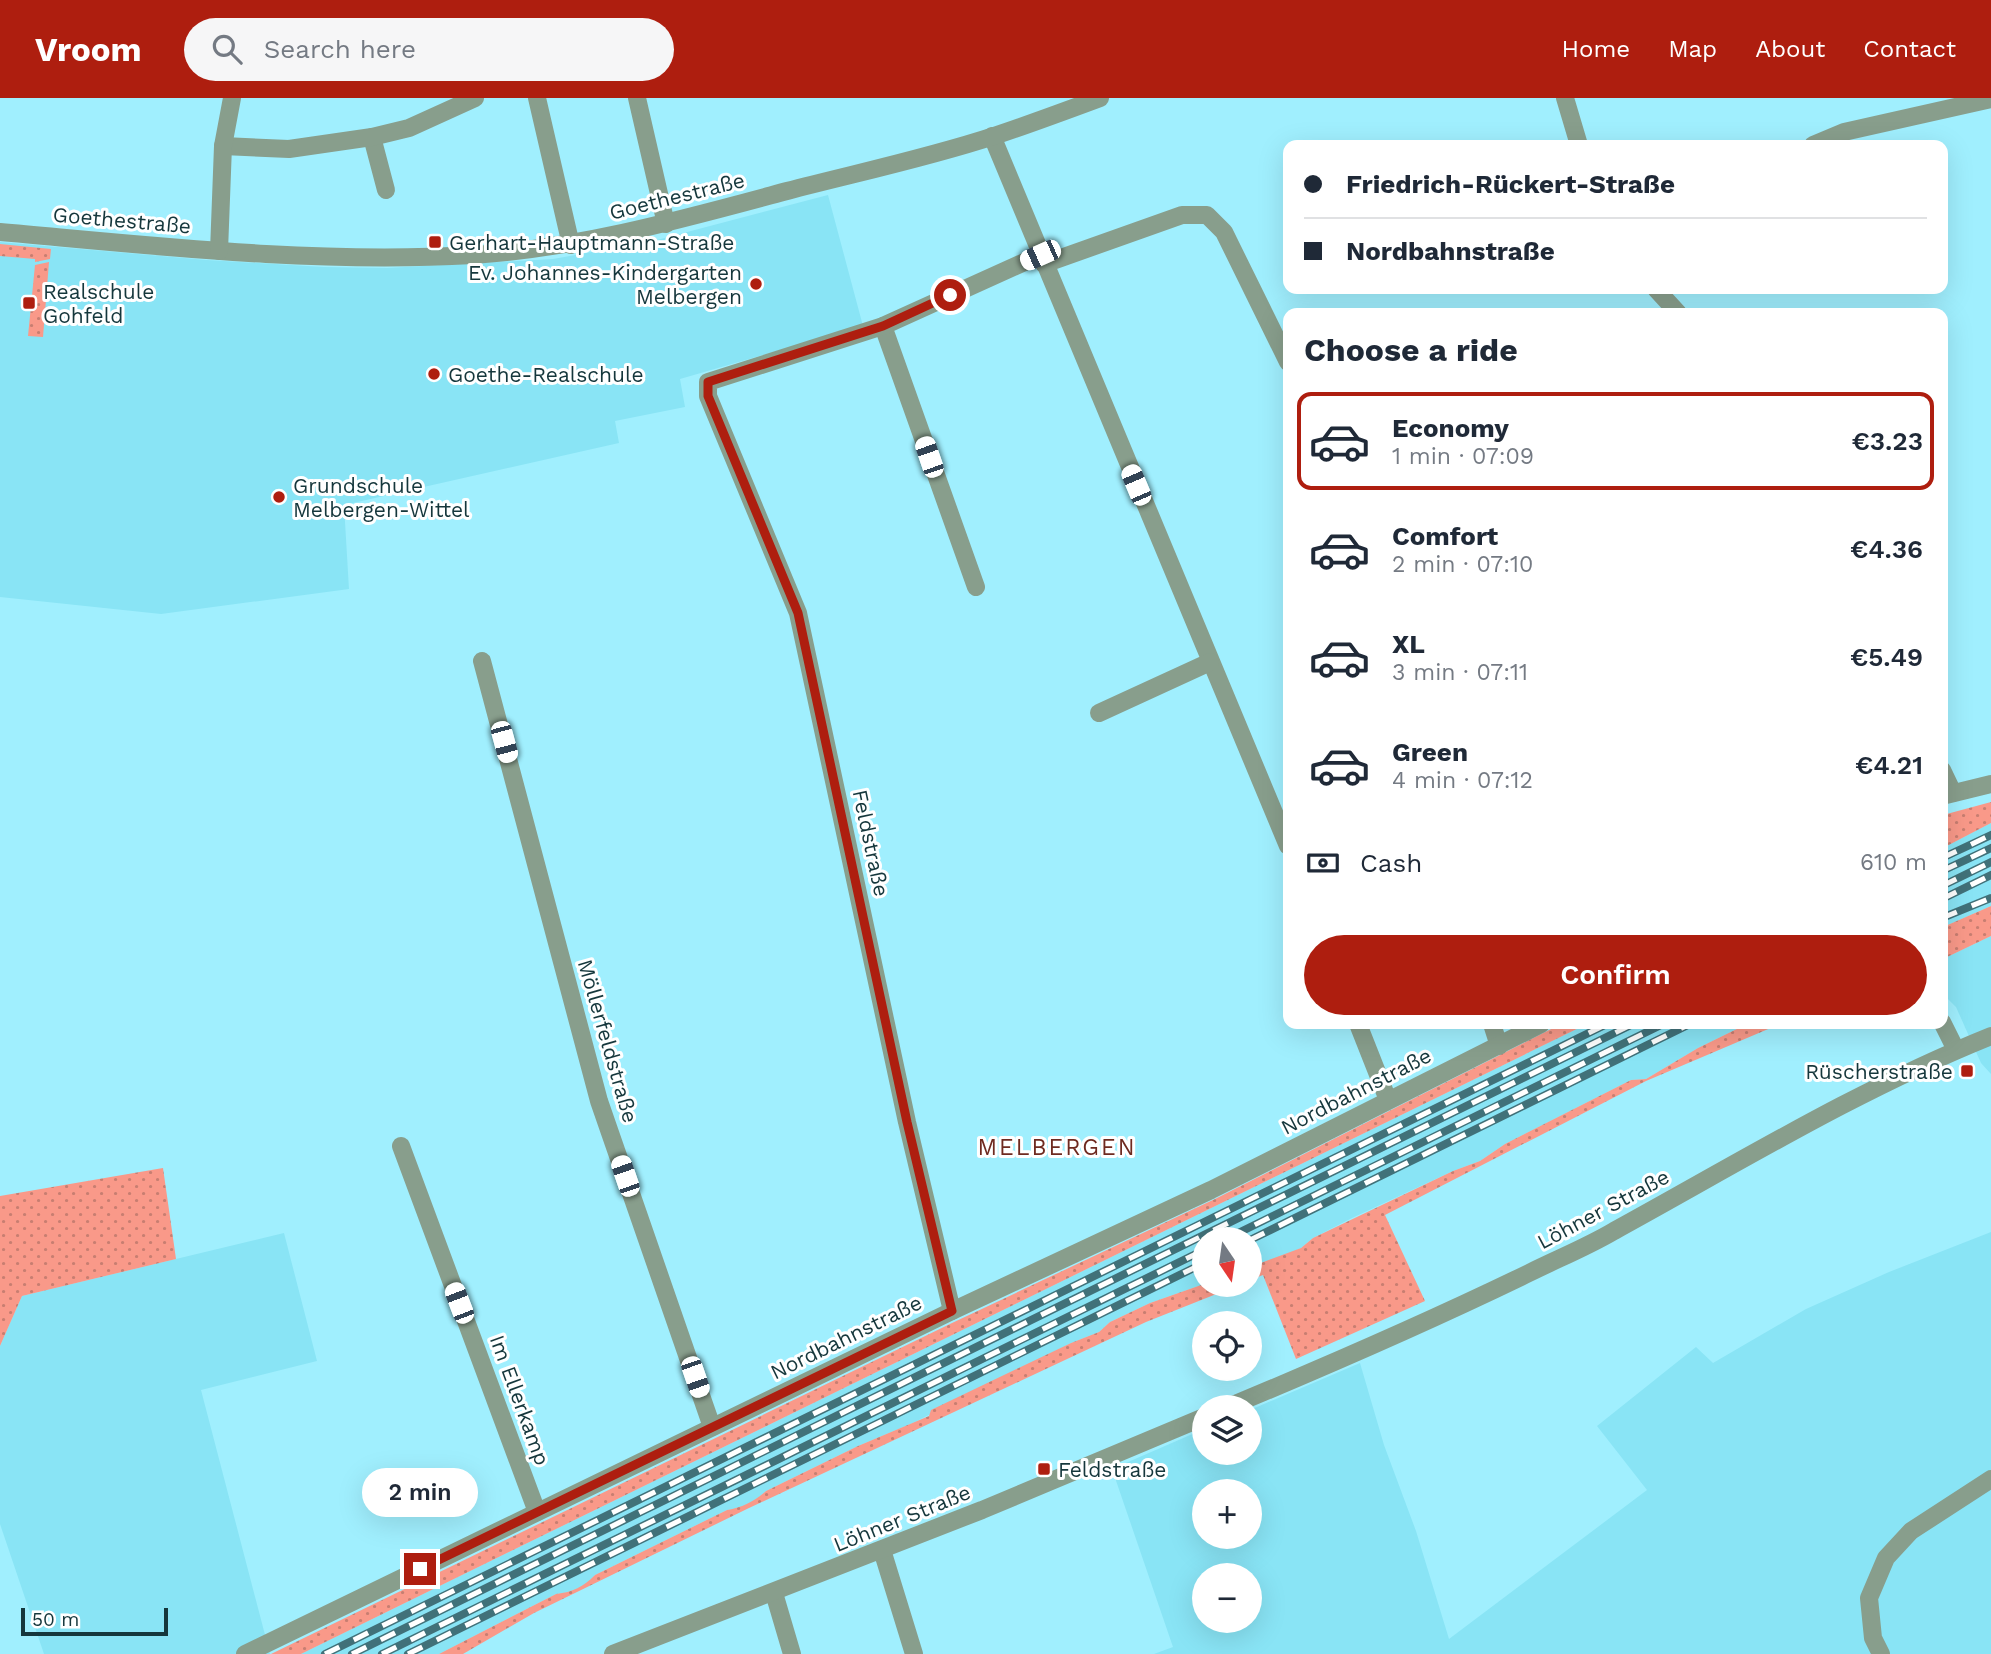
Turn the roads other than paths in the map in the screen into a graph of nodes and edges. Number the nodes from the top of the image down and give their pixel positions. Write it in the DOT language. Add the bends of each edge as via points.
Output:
graph roads {
  1 [pos="232,98"];
  2 [pos="475,98"];
  3 [pos="537,98"];
  4 [pos="637,98"];
  5 [pos="1100,98"];
  6 [pos="1565,98"];
  7 [pos="1991,99"];
  8 [pos="992,136"];
  9 [pos="372,137"];
  10 [pos="1577,140"];
  11 [pos="1825,140"];
  12 [pos="223,146"];
  13 [pos="386,190"];
  14 [pos="666,224"];
  15 [pos="0,232"];
  16 [pos="571,245"];
  17 [pos="219,251"];
  18 [pos="1042,259"];
  19 [pos="1661,294"];
  20 [pos="1673,308"];
  21 [pos="883,326"];
  22 [pos="1283,352"];
  23 [pos="975,587"];
  24 [pos="482,661"];
  25 [pos="1210,662"];
  26 [pos="1099,713"];
  27 [pos="1991,784"];
  28 [pos="1948,794"];
  29 [pos="1283,834"];
  30 [pos="1360,1029"];
  31 [pos="1494,1029"];
  32 [pos="1531,1029"];
  33 [pos="1946,1029"];
  34 [pos="1991,1036"];
  35 [pos="1499,1045"];
  36 [pos="1956,1050"];
  37 [pos="1388,1100"];
  38 [pos="401,1146"];
  39 [pos="952,1311"];
  40 [pos="1257,1395"];
  41 [pos="1192,1422"];
  42 [pos="712,1427"];
  43 [pos="1991,1479"];
  44 [pos="537,1512"];
  45 [pos="882,1550"];
  46 [pos="774,1593"];
  47 [pos="245,1654"];
  48 [pos="613,1654"];
  49 [pos="792,1654"];
  50 [pos="914,1654"];
  51 [pos="1881,1654"];
  1 -- 12 [label="street"];
  2 -- 9 [label="street" via="409,128"];
  3 -- 16 [label="street"];
  4 -- 14 [label="street"];
  5 -- 8 [label="street, Goethestraße"];
  6 -- 10 [label="street"];
  7 -- 11 [label="street"];
  8 -- 14 [label="street, Goethestraße"];
  8 -- 18 [label="street"];
  9 -- 12 [label="street" via="289,149"];
  9 -- 13 [label="street"];
  12 -- 17 [label="street"];
  14 -- 16 [label="street, Goethestraße"];
  15 -- 17 [label="street, Goethestraße"];
  16 -- 17 [label="street, Goethestraße" via="474,255 375,258"];
  18 -- 21 [label="street"];
  18 -- 22 [label="street" via="1182,215 1207,215 1224,232"];
  18 -- 25 [label="street"];
  19 -- 20 [label="street"];
  21 -- 23 [label="street"];
  21 -- 39 [label="street, Feldstraße" via="708,382 708,396 798,613"];
  24 -- 42 [label="street, Möllerfeldstraße" via="598,1101"];
  25 -- 26 [label="street"];
  25 -- 29 [label="street"];
  27 -- 28 [label="street"];
  30 -- 37 [label="street"];
  31 -- 35 [label="street"];
  32 -- 35 [label="street, Nordbahnstraße"];
  33 -- 36 [label="street"];
  34 -- 36 [label="street, Löhner Straße"];
  35 -- 37 [label="street, Nordbahnstraße"];
  36 -- 40 [label="street, Löhner Straße" via="1799,1127 1588,1245"];
  37 -- 39 [label="street, Nordbahnstraße" via="1211,1190"];
  38 -- 44 [label="street, Im Ellerkamp"];
  39 -- 42 [label="street, Nordbahnstraße"];
  41 -- 45 [label="street, Löhner Straße"];
  42 -- 44 [label="street, Nordbahnstraße"];
  43 -- 51 [label="street" via="1911,1531 1886,1558 1870,1598 1872,1638"];
  44 -- 47 [label="street, Nordbahnstraße"];
  45 -- 46 [label="street, Löhner Straße"];
  45 -- 50 [label="street"];
  46 -- 48 [label="street, Löhner Straße"];
  46 -- 49 [label="street"];
}
